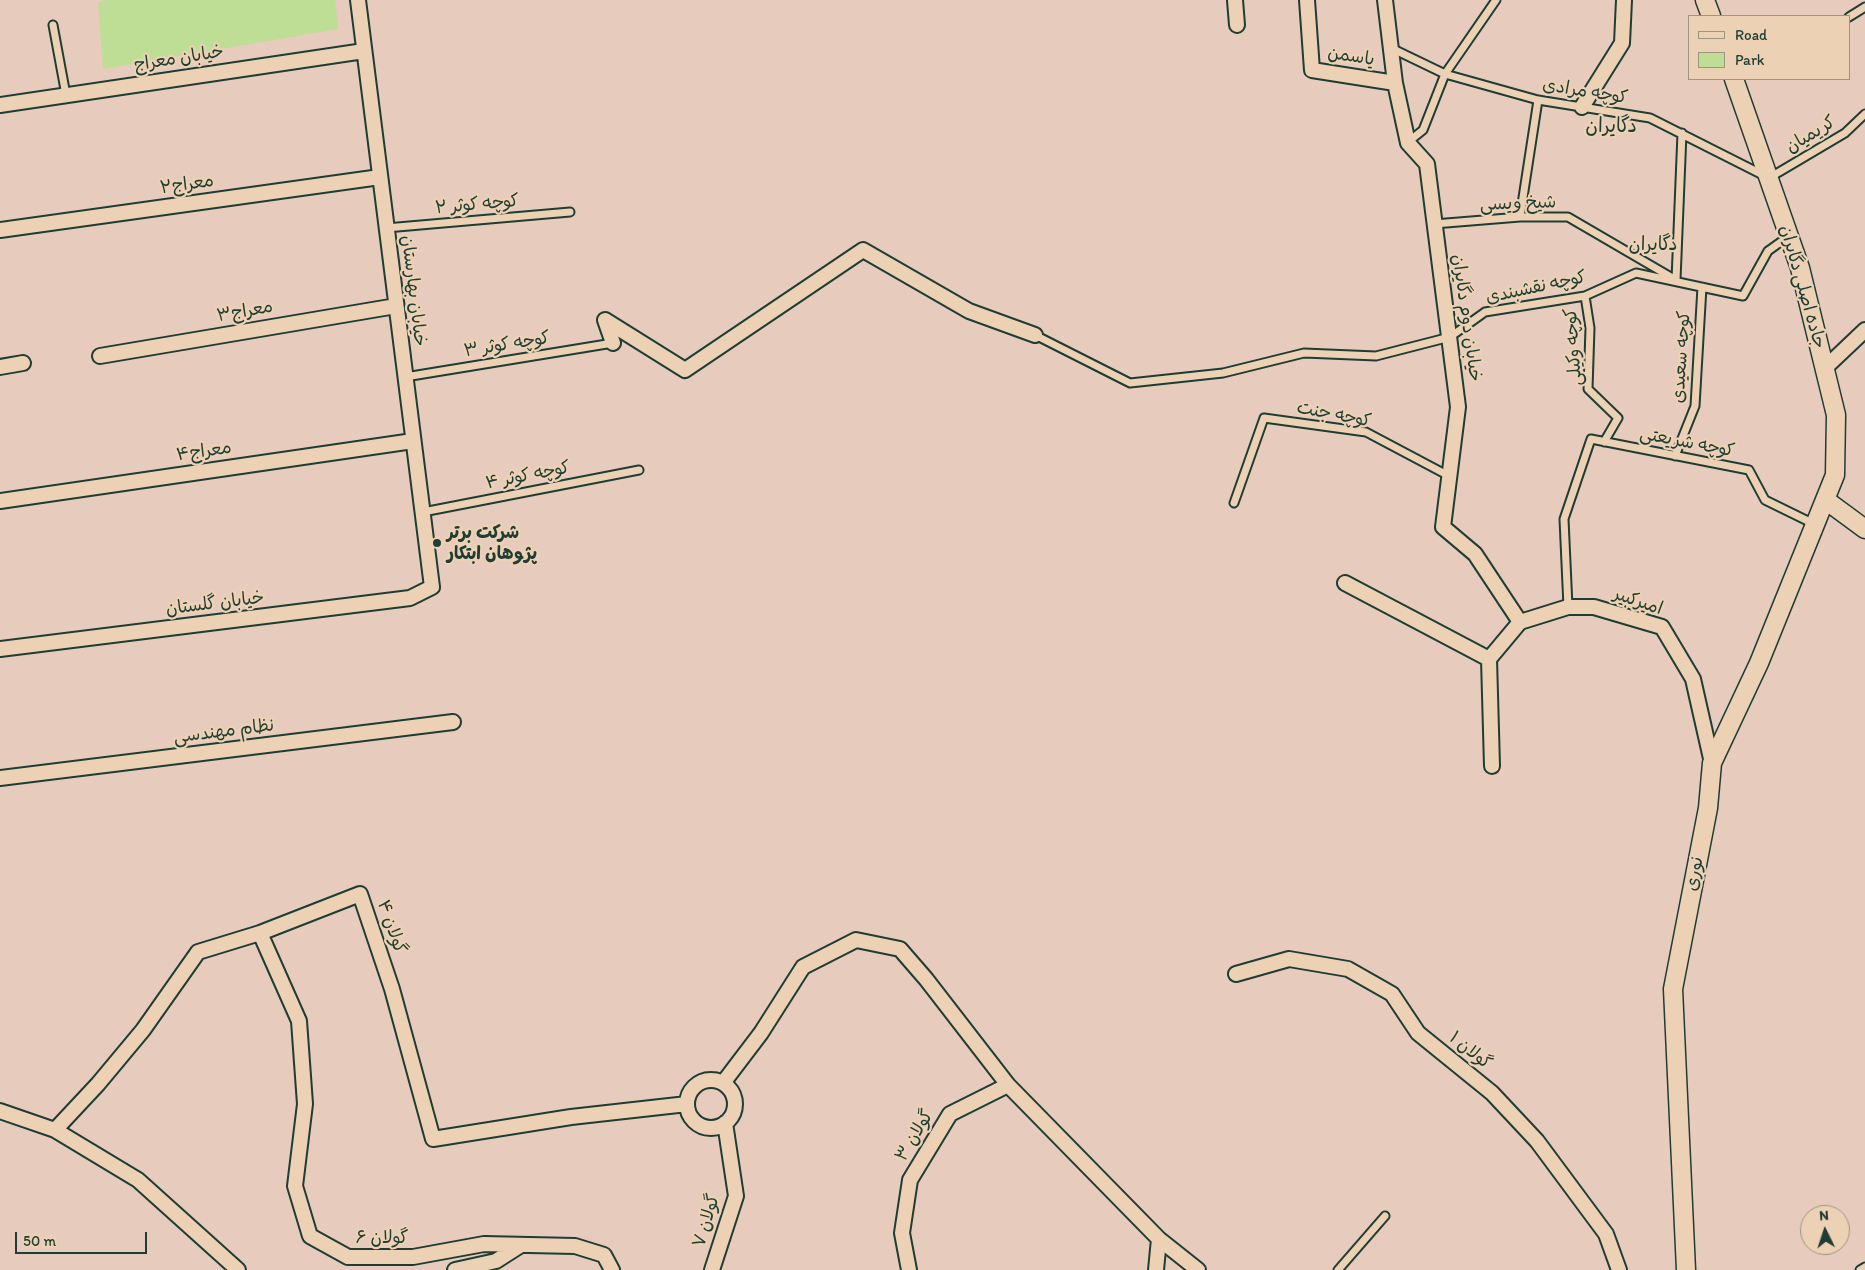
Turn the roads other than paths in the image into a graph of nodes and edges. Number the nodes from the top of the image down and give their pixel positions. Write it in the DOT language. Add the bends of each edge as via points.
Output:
graph roads {
  1 [pos="358,0"];
  2 [pos="1235,0"];
  3 [pos="1307,0"];
  4 [pos="1385,0"];
  5 [pos="1496,0"];
  6 [pos="1624,0"];
  7 [pos="1705,0"];
  8 [pos="1859,0"];
  9 [pos="1865,7"];
  10 [pos="1711,15"];
  11 [pos="1850,16"];
  12 [pos="1238,24"];
  13 [pos="54,25"];
  14 [pos="1391,48"];
  15 [pos="364,51"];
  16 [pos="1445,74"];
  17 [pos="1734,80"];
  18 [pos="1396,83"];
  19 [pos="66,95"];
  20 [pos="1538,100"];
  21 [pos="0,105"];
  22 [pos="1582,107"];
  23 [pos="1865,114"];
  24 [pos="1682,133"];
  25 [pos="1408,143"];
  26 [pos="380,177"];
  27 [pos="1769,178"];
  28 [pos="570,212"];
  29 [pos="1520,218"];
  30 [pos="1434,224"];
  31 [pos="386,228"];
  32 [pos="0,230"];
  33 [pos="1789,236"];
  34 [pos="1676,280"];
  35 [pos="1702,286"];
  36 [pos="1585,296"];
  37 [pos="396,306"];
  38 [pos="1865,330"];
  39 [pos="1035,335"];
  40 [pos="1450,337"];
  41 [pos="613,343"];
  42 [pos="100,356"];
  43 [pos="22,363"];
  44 [pos="0,366"];
  45 [pos="1825,368"];
  46 [pos="405,377"];
  47 [pos="414,441"];
  48 [pos="1604,442"];
  49 [pos="1675,456"];
  50 [pos="639,470"];
  51 [pos="1450,476"];
  52 [pos="1827,500"];
  53 [pos="0,501"];
  54 [pos="1234,502"];
  55 [pos="422,512"];
  56 [pos="1814,524"];
  57 [pos="1865,529"];
  58 [pos="1345,583"];
  59 [pos="432,587"];
  60 [pos="1568,607"];
  61 [pos="1520,622"];
  62 [pos="0,649"];
  63 [pos="1489,660"];
  64 [pos="453,722"];
  65 [pos="1712,763"];
  66 [pos="1492,766"];
  67 [pos="0,778"];
  68 [pos="260,933"];
  69 [pos="1236,974"];
  70 [pos="723,1083"];
  71 [pos="1008,1085"];
  72 [pos="687,1104"];
  73 [pos="0,1111"];
  74 [pos="725,1123"];
  75 [pos="55,1130"];
  76 [pos="1385,1216"];
  77 [pos="1159,1239"];
  78 [pos="521,1245"];
  79 [pos="1865,1267"];
  80 [pos="238,1270"];
  81 [pos="455,1270"];
  82 [pos="612,1270"];
  83 [pos="712,1270"];
  84 [pos="909,1270"];
  85 [pos="1156,1270"];
  86 [pos="1198,1270"];
  87 [pos="1338,1270"];
  88 [pos="1619,1270"];
  89 [pos="1686,1270"];
  90 [pos="1860,1270"];
  1 -- 15 [label="street, خیابان بهارستان"];
  2 -- 12 [label="street"];
  3 -- 18 [label="street, یاسمن" via="1312,70"];
  4 -- 14 [label="street"];
  5 -- 16 [label="lane"];
  6 -- 22 [label="street" via="1622,43"];
  7 -- 10 [label="street"];
  8 -- 9 [label="lane"];
  9 -- 11 [label="lane"];
  13 -- 19 [label="lane"];
  14 -- 16 [label="lane, کوچه مرادی"];
  14 -- 18 [label="street"];
  15 -- 19 [label="street, خیابان معراج"];
  15 -- 26 [label="street, خیابان بهارستان"];
  16 -- 20 [label="lane, کوچه مرادی"];
  16 -- 25 [label="lane" via="1423,130"];
  17 -- 27 [label="street, جاده اصلی دگایران"];
  18 -- 25 [label="street"];
  19 -- 21 [label="street, خیابان معراج"];
  20 -- 22 [label="lane, کوچه مرادی"];
  20 -- 29 [label="lane"];
  22 -- 24 [label="lane, کوچه مرادی" via="1650,118"];
  23 -- 27 [label="lane, کریمیان" via="1845,133"];
  24 -- 27 [label="lane, کوچه مرادی"];
  24 -- 34 [label="lane"];
  25 -- 30 [label="street, خیابان دوم دگایران" via="1427,164"];
  26 -- 31 [label="street, خیابان بهارستان"];
  26 -- 32 [label="street, معراج۲"];
  27 -- 33 [label="street, جاده اصلی دگایران"];
  28 -- 31 [label="lane, کوچه کوثر ۲"];
  29 -- 30 [label="lane, شیخ ویسی"];
  29 -- 34 [label="lane, شیخ ویسی" via="1568,217"];
  30 -- 40 [label="street, خیابان دوم دگایران"];
  31 -- 37 [label="street, خیابان بهارستان"];
  33 -- 35 [label="lane, کوچه نقشبندی" via="1768,251 1744,296"];
  33 -- 45 [label="street, جاده اصلی دگایران"];
  34 -- 35 [label="lane, کوچه نقشبندی"];
  34 -- 36 [label="lane, کوچه نقشبندی" via="1636,273"];
  35 -- 49 [label="lane, کوچه سعیدی" via="1695,406"];
  36 -- 40 [label="lane, کوچه نقشبندی" via="1485,312"];
  36 -- 48 [label="lane, کوچه وکیلی" via="1590,328 1588,389 1618,418"];
  37 -- 42 [label="street, معراج۳"];
  37 -- 46 [label="street, خیابان بهارستان"];
  38 -- 45 [label="street"];
  39 -- 40 [label="lane, کوچه نقشبندی" via="1130,383 1223,373 1304,353 1376,356"];
  39 -- 41 [label="street" via="969,311 864,250 685,370 605,320"];
  40 -- 51 [label="street, خیابان دوم دگایران" via="1458,407"];
  41 -- 46 [label="lane, کوچه کوثر ۳"];
  43 -- 44 [label="street"];
  45 -- 52 [label="street, جاده اصلی دگایران" via="1836,414 1835,475"];
  46 -- 47 [label="street, خیابان بهارستان"];
  47 -- 53 [label="street, معراج۴"];
  47 -- 55 [label="street, خیابان بهارستان"];
  48 -- 49 [label="lane, کوچه شریعتی"];
  48 -- 60 [label="lane, کوچه شریعتی" via="1591,439 1564,519"];
  49 -- 56 [label="lane, کوچه شریعتی" via="1749,470 1765,500"];
  50 -- 55 [label="lane, کوچه کوثر ۴"];
  51 -- 54 [label="lane, کوچه جنت" via="1366,432 1264,418"];
  51 -- 61 [label="street, خیابان دوم دگایران" via="1443,527 1476,554"];
  52 -- 56 [label="street, نوری"];
  52 -- 57 [label="street"];
  55 -- 59 [label="street, خیابان بهارستان"];
  56 -- 65 [label="street, نوری" via="1759,663"];
  58 -- 63 [label="street"];
  59 -- 62 [label="street, خیابان گلستان" via="410,598"];
  60 -- 61 [label="street, امیرکبیر"];
  60 -- 65 [label="street, امیرکبیر" via="1594,607 1662,627 1693,679"];
  61 -- 63 [label="street"];
  63 -- 66 [label="street"];
  64 -- 67 [label="street, نظام مهندسی"];
  65 -- 89 [label="street, نوری" via="1708,808 1673,989"];
  68 -- 72 [label="street, گولان ۴" via="360,894 392,989 433,1139 571,1117"];
  68 -- 75 [label="street, گولان ۴" via="198,952 143,1030"];
  68 -- 78 [label="street, گولان ۶" via="299,1021 305,1104 295,1186 310,1236 348,1257 413,1257 484,1244"];
  69 -- 88 [label="street, گولان ۱" via="1289,959 1348,969 1392,994 1418,1033 1492,1094 1538,1141 1606,1234"];
  70 -- 71 [label="street" via="761,1033 803,967 856,940 900,949"];
  70 -- 72 [label="street" via="711,1080 699,1083 690,1092"];
  70 -- 74 [label="street" via="731,1091 735,1103"];
  71 -- 77 [label="street"];
  71 -- 84 [label="street, گولان ۳" via="950,1114 910,1180 902,1233"];
  72 -- 74 [label="street" via="690,1117 700,1125 713,1128"];
  73 -- 75 [label="street"];
  74 -- 83 [label="street, گولان ۷" via="736,1196"];
  75 -- 80 [label="street" via="138,1180"];
  76 -- 87 [label="lane"];
  77 -- 85 [label="street"];
  77 -- 86 [label="street"];
  78 -- 81 [label="street" via="496,1261"];
  78 -- 82 [label="street, گولان ۶" via="575,1246 604,1255"];
  79 -- 90 [label="lane"];
}
